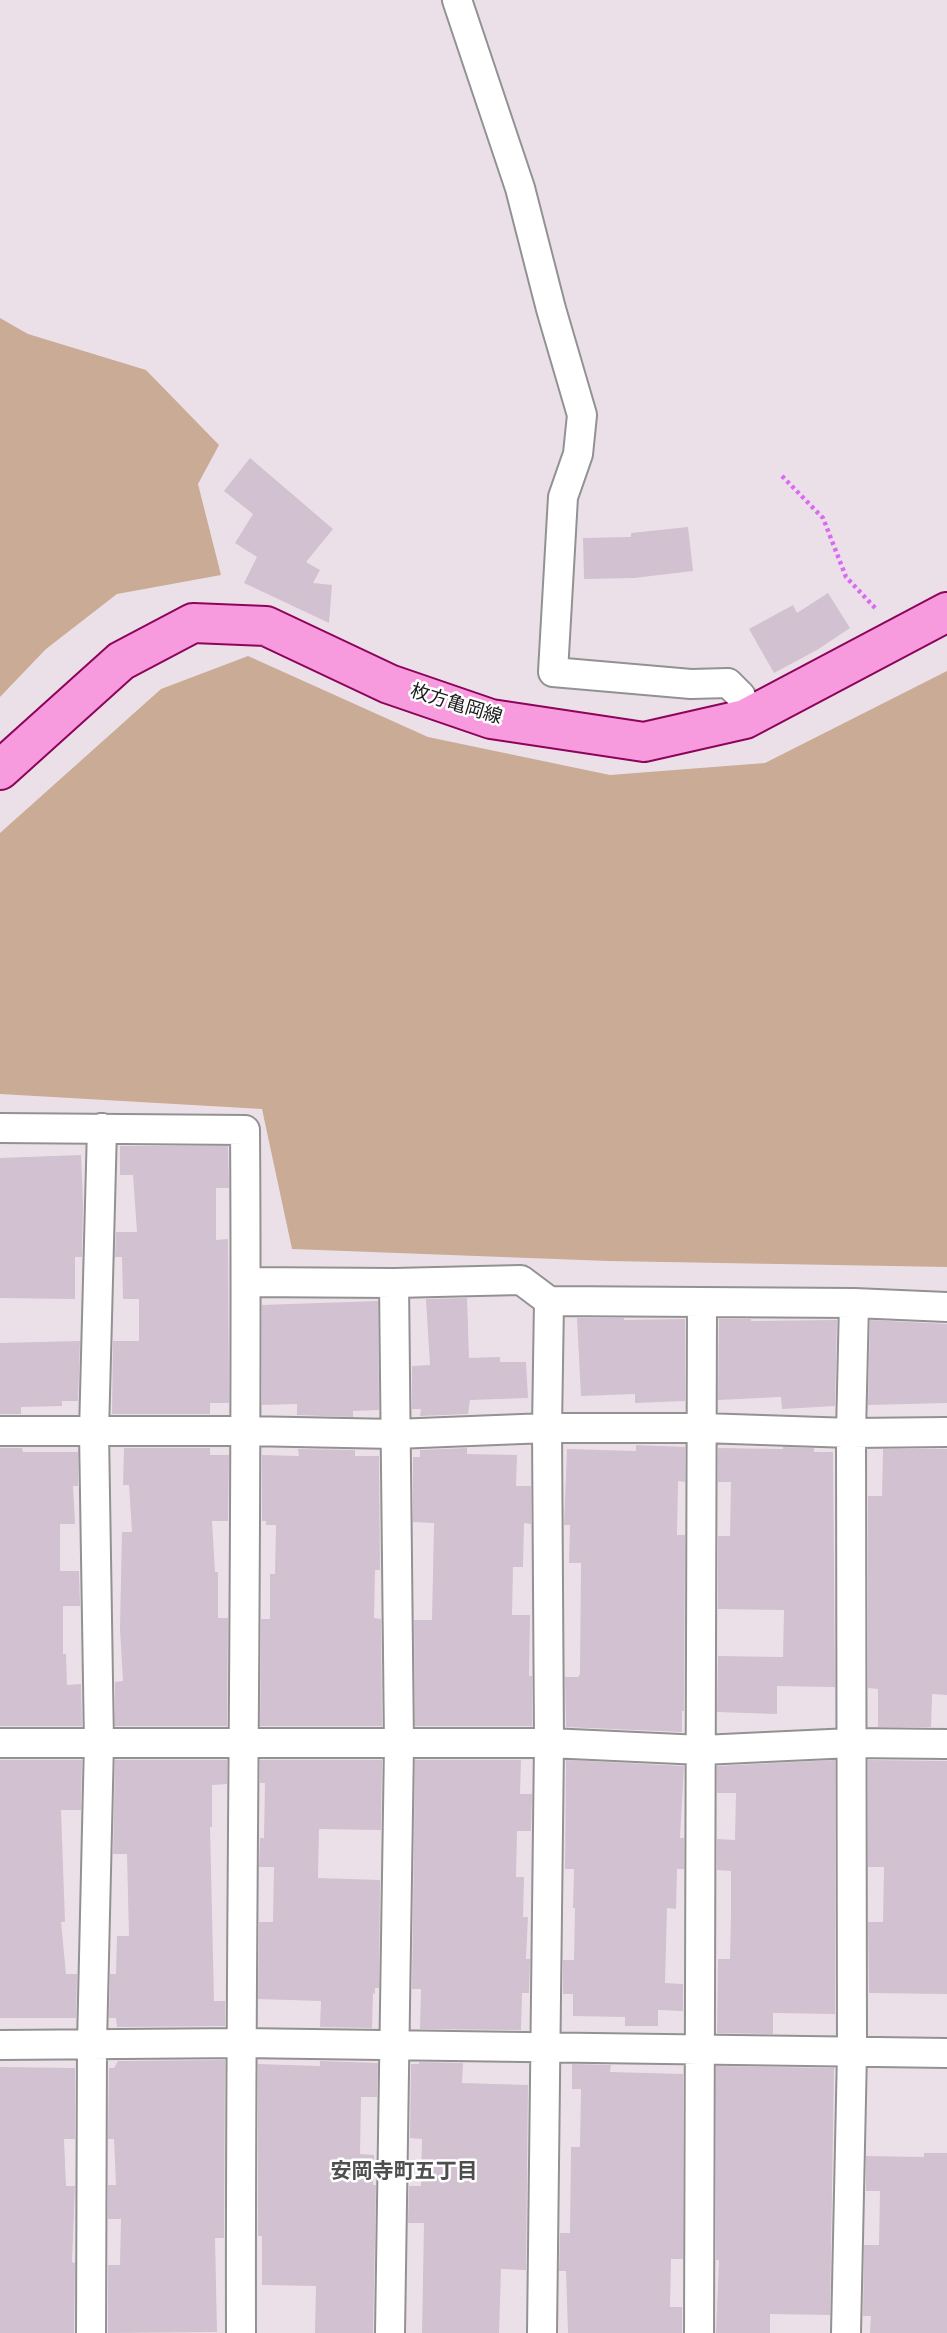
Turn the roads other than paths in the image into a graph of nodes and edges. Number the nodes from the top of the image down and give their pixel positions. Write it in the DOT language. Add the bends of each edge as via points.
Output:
graph roads {
  1 [pos="457,0"];
  2 [pos="947,612"];
  3 [pos="745,719"];
  4 [pos="0,770"];
  5 [pos="0,1128"];
  6 [pos="102,1128"];
  7 [pos="246,1282"];
  8 [pos="394,1283"];
  9 [pos="549,1301"];
  10 [pos="702,1303"];
  11 [pos="854,1303"];
  12 [pos="947,1307"];
  13 [pos="547,1428"];
  14 [pos="702,1428"];
  15 [pos="0,1431"];
  16 [pos="246,1431"];
  17 [pos="94,1432"];
  18 [pos="947,1432"];
  19 [pos="851,1433"];
  20 [pos="395,1434"];
  21 [pos="0,1743"];
  22 [pos="99,1743"];
  23 [pos="851,1743"];
  24 [pos="244,1744"];
  25 [pos="549,1744"];
  26 [pos="947,1744"];
  27 [pos="399,1745"];
  28 [pos="702,1750"];
  29 [pos="92,2043"];
  30 [pos="241,2043"];
  31 [pos="0,2045"];
  32 [pos="393,2046"];
  33 [pos="544,2048"];
  34 [pos="701,2050"];
  35 [pos="852,2052"];
  36 [pos="947,2053"];
  37 [pos="91,2333"];
  38 [pos="241,2333"];
  39 [pos="390,2333"];
  40 [pos="542,2333"];
  41 [pos="699,2333"];
  42 [pos="846,2333"];
  1 -- 3 [label="street" via="520,188 582,415 578,454 563,497 553,672 728,683 741,696"];
  2 -- 3 [label="main road, 枚方亀岡線"];
  3 -- 4 [label="main road, 枚方亀岡線" via="644,742 491,719 389,684 266,626 193,623 121,661"];
  5 -- 6 [label="street"];
  6 -- 7 [label="street" via="245,1130"];
  6 -- 17 [label="street"];
  7 -- 8 [label="street"];
  7 -- 16 [label="street"];
  8 -- 9 [label="street" via="521,1280"];
  8 -- 20 [label="street"];
  9 -- 10 [label="street"];
  9 -- 13 [label="street"];
  10 -- 11 [label="street"];
  10 -- 14 [label="street"];
  11 -- 12 [label="street"];
  11 -- 19 [label="street"];
  13 -- 14 [label="street"];
  13 -- 20 [label="street"];
  13 -- 25 [label="street"];
  14 -- 19 [label="street"];
  14 -- 28 [label="street"];
  15 -- 17 [label="street"];
  16 -- 17 [label="street"];
  16 -- 20 [label="street"];
  16 -- 24 [label="street"];
  17 -- 22 [label="street"];
  18 -- 19 [label="street"];
  19 -- 23 [label="street"];
  20 -- 27 [label="street"];
  21 -- 22 [label="street"];
  22 -- 24 [label="street"];
  22 -- 29 [label="street"];
  23 -- 26 [label="street"];
  23 -- 28 [label="street"];
  23 -- 35 [label="street"];
  24 -- 27 [label="street"];
  24 -- 30 [label="street"];
  25 -- 27 [label="street"];
  25 -- 28 [label="street"];
  25 -- 33 [label="street"];
  27 -- 32 [label="street"];
  28 -- 34 [label="street"];
  29 -- 30 [label="street"];
  29 -- 31 [label="street"];
  29 -- 37 [label="street"];
  30 -- 32 [label="street"];
  30 -- 38 [label="street"];
  32 -- 33 [label="street"];
  32 -- 39 [label="street"];
  33 -- 34 [label="street"];
  33 -- 40 [label="street"];
  34 -- 35 [label="street"];
  34 -- 41 [label="street"];
  35 -- 36 [label="street"];
  35 -- 42 [label="street"];
}
